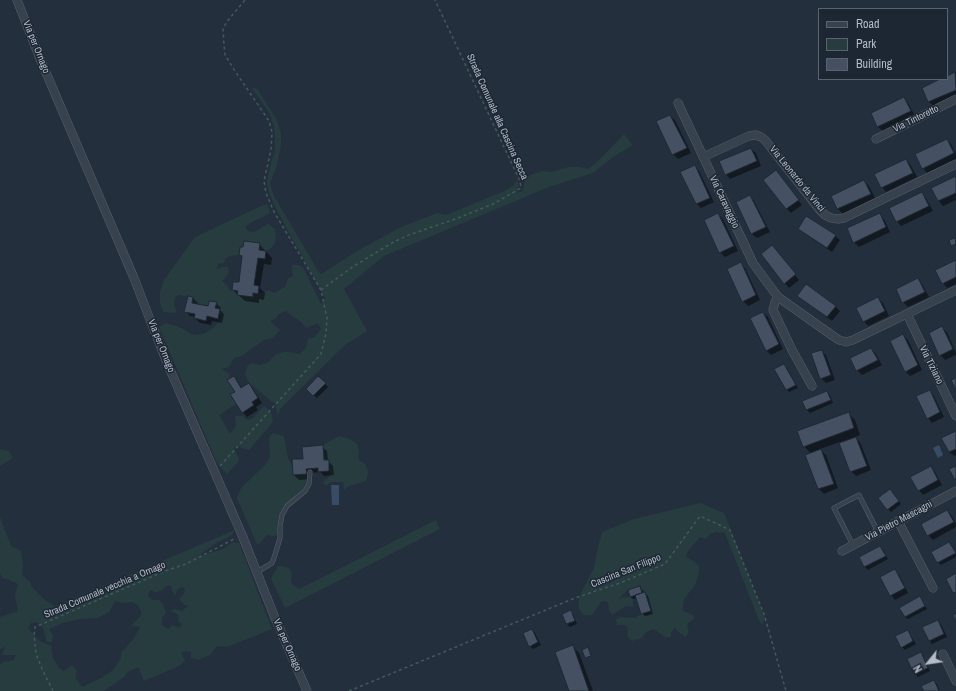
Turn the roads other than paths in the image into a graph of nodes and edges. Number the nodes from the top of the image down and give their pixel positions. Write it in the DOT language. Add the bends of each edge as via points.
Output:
graph roads {
  1 [pos="17,0"];
  2 [pos="956,99"];
  3 [pos="678,103"];
  4 [pos="876,139"];
  5 [pos="703,157"];
  6 [pos="956,164"];
  7 [pos="956,290"];
  8 [pos="778,297"];
  9 [pos="907,314"];
  10 [pos="812,386"];
  11 [pos="956,416"];
  12 [pos="310,472"];
  13 [pos="956,491"];
  14 [pos="898,521"];
  15 [pos="878,532"];
  16 [pos="853,545"];
  17 [pos="842,551"];
  18 [pos="257,572"];
  19 [pos="933,588"];
  20 [pos="943,654"];
  21 [pos="956,681"];
  22 [pos="307,691"];
  1 -- 18 [label="street, Via per Ornago"];
  2 -- 4 [label="street, Via Tintoretto"];
  3 -- 5 [label="street, Via Caravaggio"];
  5 -- 6 [label="street, Via Leonardo da Vinci" via="749,136 761,137 819,210 831,218 838,219"];
  5 -- 8 [label="street, Via Caravaggio" via="753,263"];
  7 -- 9 [label="street, Via Caravaggio"];
  8 -- 9 [label="street, Via Caravaggio" via="839,340 846,342"];
  8 -- 10 [label="street" via="773,310"];
  9 -- 11 [label="street, Via Tiziano"];
  12 -- 18 [label="lane" via="309,484 305,491 287,506 282,515 280,538 272,563"];
  13 -- 14 [label="street, Via Pietro Mascagni"];
  14 -- 15 [label="street, Via Pietro Mascagni"];
  14 -- 19 [label="street"];
  15 -- 16 [label="street, Via Pietro Mascagni"];
  15 -- 16 [label="lane" via="859,495 834,508"];
  16 -- 17 [label="street, Via Pietro Mascagni"];
  18 -- 22 [label="street, Via per Ornago"];
  20 -- 21 [label="street"];
}
